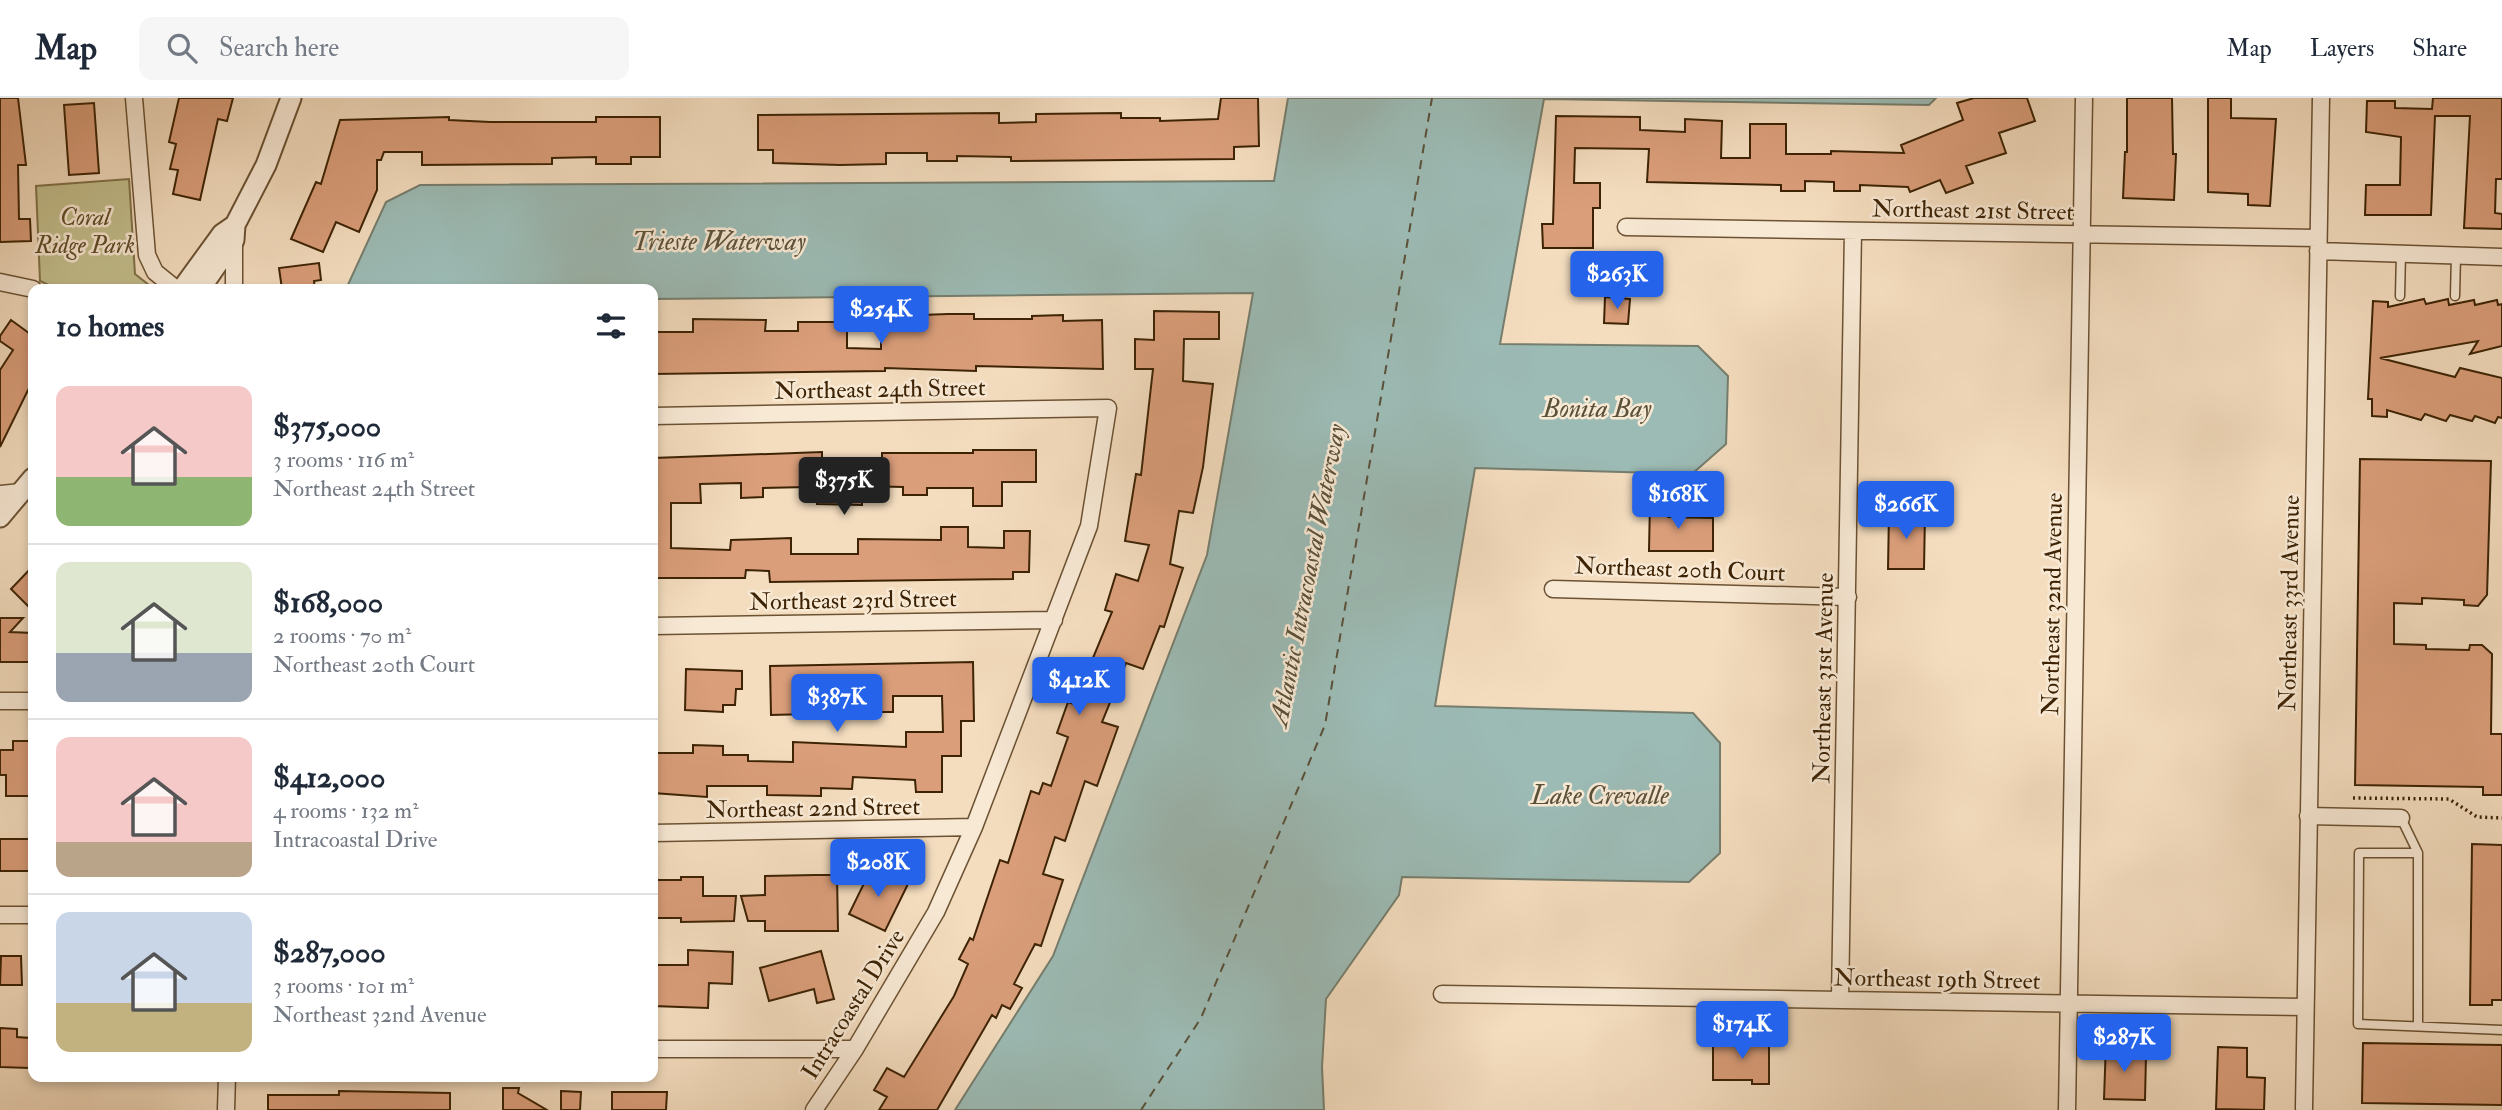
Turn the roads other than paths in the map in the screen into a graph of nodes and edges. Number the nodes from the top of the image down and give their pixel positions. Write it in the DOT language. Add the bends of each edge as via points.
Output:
graph roads {
  1 [pos="134,98"];
  2 [pos="290,98"];
  3 [pos="2084,98"];
  4 [pos="2320,98"];
  5 [pos="1626,227"];
  6 [pos="1853,231"];
  7 [pos="235,232"];
  8 [pos="2081,235"];
  9 [pos="2318,245"];
  10 [pos="2401,253"];
  11 [pos="2456,255"];
  12 [pos="2502,257"];
  13 [pos="0,282"];
  14 [pos="170,284"];
  15 [pos="186,284"];
  16 [pos="203,284"];
  17 [pos="234,284"];
  18 [pos="28,288"];
  19 [pos="2400,296"];
  20 [pos="2455,296"];
  21 [pos="1108,408"];
  22 [pos="658,416"];
  23 [pos="27,485"];
  24 [pos="0,494"];
  25 [pos="0,517"];
  26 [pos="1553,589"];
  27 [pos="1848,597"];
  28 [pos="1054,620"];
  29 [pos="658,626"];
  30 [pos="0,701"];
  31 [pos="28,701"];
  32 [pos="2308,816"];
  33 [pos="2401,818"];
  34 [pos="974,827"];
  35 [pos="658,833"];
  36 [pos="2418,853"];
  37 [pos="0,915"];
  38 [pos="28,915"];
  39 [pos="1442,994"];
  40 [pos="1840,1000"];
  41 [pos="2068,1004"];
  42 [pos="2305,1007"];
  43 [pos="2418,1026"];
  44 [pos="2502,1030"];
  45 [pos="658,1049"];
  46 [pos="855,1049"];
  47 [pos="227,1082"];
  48 [pos="2304,1108"];
  49 [pos="226,1110"];
  50 [pos="814,1110"];
  51 [pos="2067,1110"];
  1 -- 14 [label="street" via="147,255 155,272"];
  2 -- 7 [label="street"];
  3 -- 8 [label="street, Northeast 32nd Avenue"];
  4 -- 9 [label="street, Northeast 33rd Avenue"];
  5 -- 6 [label="street, Northeast 21st Street"];
  6 -- 8 [label="street, Northeast 21st Street"];
  6 -- 27 [label="street, Northeast 31st Avenue"];
  7 -- 15 [label="street" via="222,234"];
  7 -- 16 [label="street"];
  7 -- 17 [label="street"];
  8 -- 9 [label="street, Northeast 21st Street"];
  8 -- 41 [label="street, Northeast 32nd Avenue"];
  9 -- 10 [label="street, Northeast 21st Street"];
  9 -- 32 [label="street, Northeast 33rd Avenue"];
  10 -- 11 [label="street, Northeast 21st Street"];
  10 -- 19 [label="lane"];
  11 -- 12 [label="street, Northeast 21st Street"];
  11 -- 20 [label="lane"];
  13 -- 18 [label="street"];
  21 -- 22 [label="street, Northeast 24th Street"];
  21 -- 28 [label="street, Intracoastal Drive" via="1089,526"];
  23 -- 24 [label="street"];
  23 -- 25 [label="street"];
  26 -- 27 [label="street, Northeast 20th Court"];
  27 -- 40 [label="street, Northeast 31st Avenue"];
  28 -- 29 [label="street, Northeast 23rd Street"];
  28 -- 34 [label="street, Intracoastal Drive"];
  30 -- 31 [label="street"];
  32 -- 33 [label="street"];
  32 -- 42 [label="street, Northeast 33rd Avenue"];
  33 -- 36 [label="lane"];
  34 -- 35 [label="street, Northeast 22nd Street"];
  34 -- 46 [label="street, Intracoastal Drive" via="936,912"];
  36 -- 43 [label="lane"];
  36 -- 43 [label="lane" via="2359,853 2358,1024"];
  37 -- 38 [label="street"];
  39 -- 40 [label="street, Northeast 19th Street"];
  40 -- 41 [label="street, Northeast 19th Street"];
  41 -- 42 [label="street, Northeast 19th Street"];
  41 -- 51 [label="street, Northeast 32nd Avenue"];
  42 -- 48 [label="street, Northeast 33rd Avenue"];
  43 -- 44 [label="lane"];
  45 -- 46 [label="street"];
  46 -- 50 [label="street, Intracoastal Drive"];
  47 -- 49 [label="street"];
}
